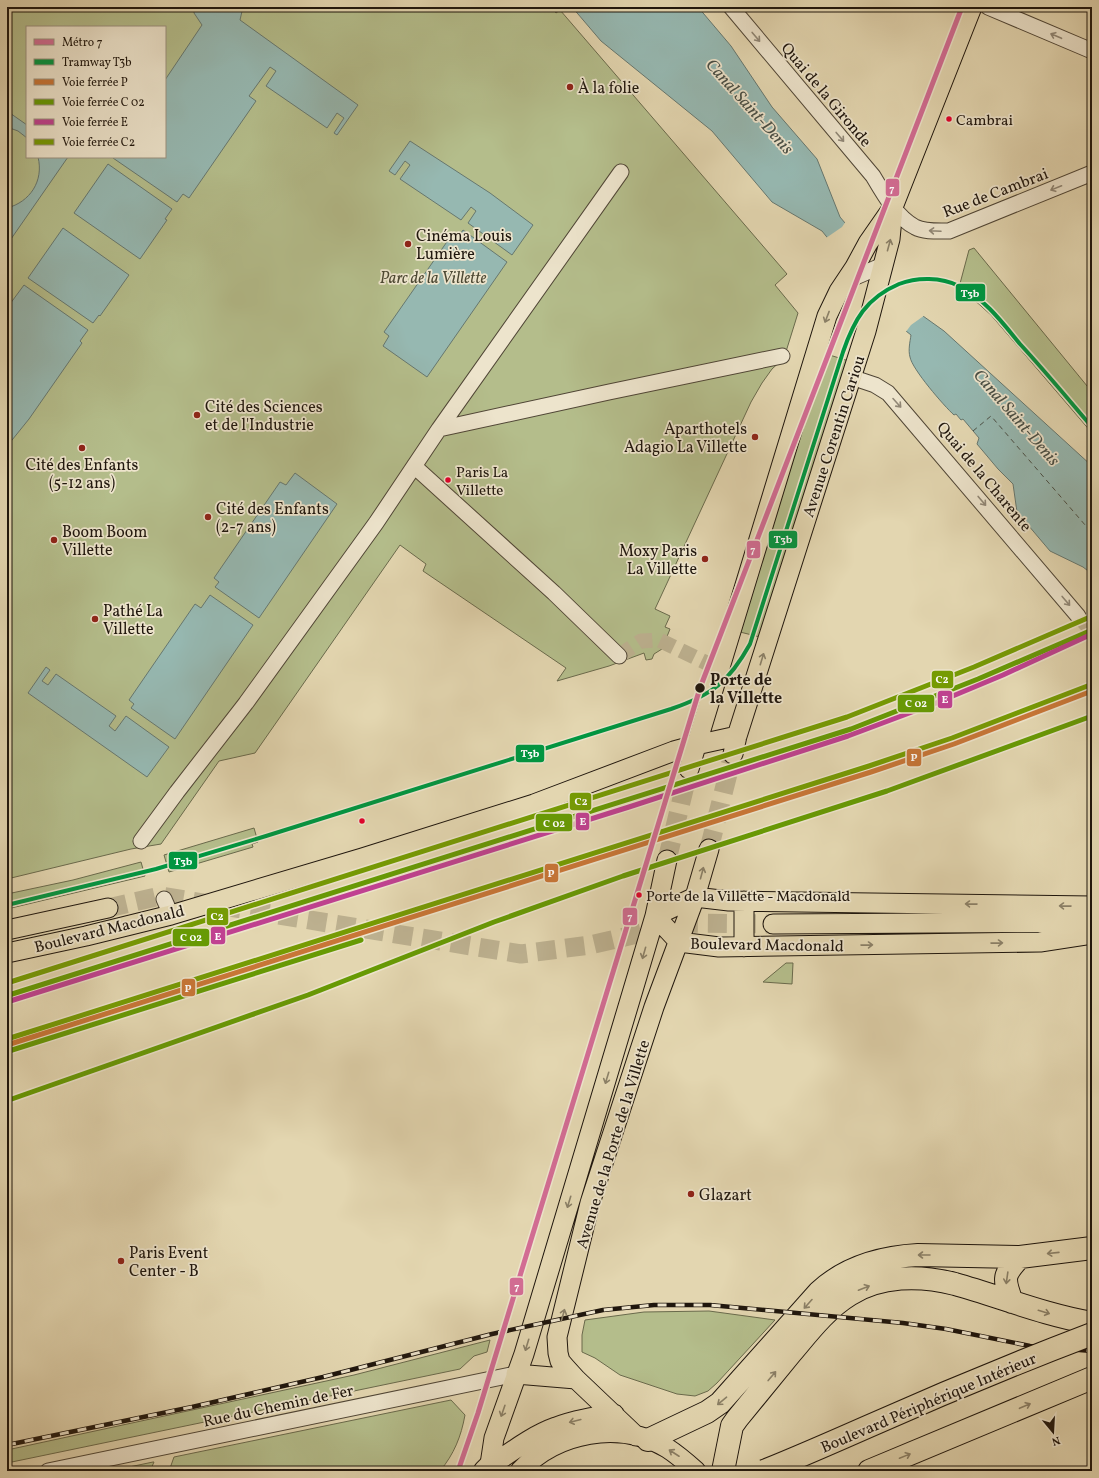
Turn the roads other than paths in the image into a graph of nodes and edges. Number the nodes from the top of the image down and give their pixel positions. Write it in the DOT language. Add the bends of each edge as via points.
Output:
graph roads {
  1 [pos="731,7"];
  2 [pos="972,7"];
  3 [pos="988,7"];
  4 [pos="1092,52"];
  5 [pos="621,172"];
  6 [pos="1092,173"];
  7 [pos="893,207"];
  8 [pos="883,265"];
  9 [pos="844,282"];
  10 [pos="782,356"];
  11 [pos="851,377"];
  12 [pos="441,433"];
  13 [pos="414,466"];
  14 [pos="1078,616"];
  15 [pos="619,656"];
  16 [pos="737,736"];
  17 [pos="696,745"];
  18 [pos="733,754"];
  19 [pos="689,769"];
  20 [pos="141,840"];
  21 [pos="709,849"];
  22 [pos="667,860"];
  23 [pos="695,897"];
  24 [pos="744,901"];
  25 [pos="1092,906"];
  26 [pos="108,908"];
  27 [pos="655,916"];
  28 [pos="1092,922"];
  29 [pos="773,924"];
  30 [pos="7,930"];
  31 [pos="1092,934"];
  32 [pos="679,942"];
  33 [pos="744,947"];
  34 [pos="7,952"];
  35 [pos="630,1000"];
  36 [pos="654,1007"];
  37 [pos="1092,1248"];
  38 [pos="1020,1257"];
  39 [pos="1012,1302"];
  40 [pos="1092,1323"];
  41 [pos="1092,1334"];
  42 [pos="516,1374"];
  43 [pos="1092,1378"];
  44 [pos="576,1380"];
  45 [pos="614,1414"];
  46 [pos="642,1438"];
  47 [pos="488,1470"];
  48 [pos="48,1471"];
  49 [pos="520,1471"];
  50 [pos="696,1471"];
  51 [pos="723,1471"];
  52 [pos="764,1471"];
  53 [pos="869,1471"];
  1 -- 7 [label="street, Quai de la Gironde, one-way" via="873,176"];
  2 -- 7 [label="main road, Avenue Corentin Cariou"];
  4 -- 3 [label="street, one-way"];
  5 -- 12 [label="street"];
  6 -- 7 [label="street, Rue de Cambrai, one-way" via="949,232 915,228"];
  8 -- 7 [label="main road, Avenue Corentin Cariou, one-way" via="890,239"];
  7 -- 9 [label="main road, Avenue Corentin Cariou"];
  8 -- 9 [label="street"];
  8 -- 11 [label="main road, Avenue Corentin Cariou"];
  9 -- 17 [label="main road, Avenue Corentin Cariou, one-way" via="825,322"];
  10 -- 12 [label="street" via="609,392"];
  11 -- 14 [label="street, Quai de la Charente, one-way" via="875,385 888,393"];
  16 -- 11 [label="main road, Avenue Corentin Cariou, one-way"];
  12 -- 13 [label="street"];
  13 -- 15 [label="street" via="554,593"];
  13 -- 20 [label="street" via="400,496 371,529 246,703"];
  16 -- 17 [label="main road, Boulevard Macdonald"];
  16 -- 18 [label="main road, Avenue Corentin Cariou"];
  17 -- 19 [label="main road"];
  17 -- 34 [label="main road, Boulevard Macdonald" via="654,758 534,804 168,907 86,936"];
  23 -- 21 [label="main road, one-way"];
  22 -- 27 [label="main road"];
  23 -- 24 [label="main road"];
  23 -- 27 [label="main road"];
  23 -- 32 [label="main road, Avenue de la Porte de la Villette"];
  25 -- 24 [label="main road, one-way"];
  24 -- 33 [label="main road"];
  26 -- 30 [label="main road, Boulevard Macdonald"];
  27 -- 32 [label="main road, Boulevard Macdonald"];
  27 -- 35 [label="main road, Avenue de la Porte de la Villette, one-way"];
  28 -- 29 [label="main road, Boulevard Macdonald"];
  33 -- 31 [label="main road, Boulevard Macdonald, one-way" via="1040,942"];
  32 -- 33 [label="main road, Boulevard Macdonald"];
  32 -- 36 [label="main road, Avenue de la Porte de la Villette"];
  35 -- 36 [label="main road"];
  35 -- 42 [label="main road, Avenue de la Porte de la Villette, one-way"];
  44 -- 36 [label="main road, Avenue de la Porte de la Villette, one-way" via="560,1361 557,1337 590,1204"];
  37 -- 38 [label="highway, one-way"];
  38 -- 39 [label="highway, one-way" via="1009,1269 1005,1281"];
  38 -- 46 [label="highway, one-way" via="918,1255 884,1259 856,1268 832,1281 819,1292 720,1403 707,1412"];
  39 -- 40 [label="highway, one-way" via="1070,1320"];
  51 -- 39 [label="highway, one-way" via="732,1426 737,1419 811,1330 838,1302 849,1295 886,1280 917,1278 953,1284"];
  41 -- 52 [label="highway, Boulevard Périphérique Intérieur, bridge"];
  42 -- 44 [label="main road"];
  42 -- 47 [label="main road, Avenue de la Porte de la Villette, one-way" via="494,1438"];
  42 -- 48 [label="street, Rue du Chemin de Fer"];
  53 -- 43 [label="highway, one-way"];
  44 -- 45 [label="main road, Avenue de la Porte de la Villette"];
  45 -- 46 [label="main road, Avenue de la Porte de la Villette"];
  45 -- 47 [label="main road, one-way" via="555,1427 520,1446"];
  46 -- 49 [label="main road" via="617,1433 578,1436 560,1442 543,1452"];
  50 -- 46 [label="main road, one-way" via="666,1448"];
}
